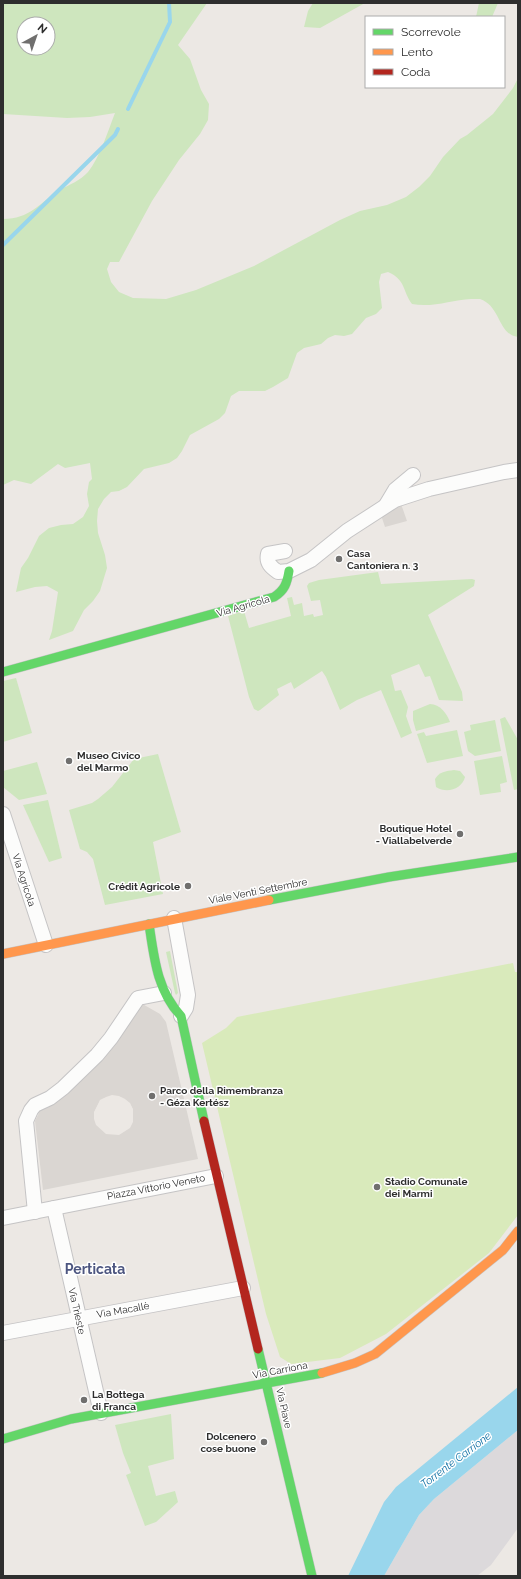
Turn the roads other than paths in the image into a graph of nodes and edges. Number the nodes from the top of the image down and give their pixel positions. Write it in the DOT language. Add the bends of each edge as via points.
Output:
graph roads {
  1 [pos="518,470"];
  2 [pos="413,475"];
  3 [pos="382,508"];
  4 [pos="285,552"];
  5 [pos="289,571"];
  6 [pos="3,672"];
  7 [pos="3,814"];
  8 [pos="518,857"];
  9 [pos="174,918"];
  10 [pos="149,924"];
  11 [pos="46,945"];
  12 [pos="3,954"];
  13 [pos="164,992"];
  14 [pos="181,1016"];
  15 [pos="216,1176"];
  16 [pos="54,1208"];
  17 [pos="35,1212"];
  18 [pos="3,1218"];
  19 [pos="518,1231"];
  20 [pos="243,1288"];
  21 [pos="79,1318"];
  22 [pos="3,1333"];
  23 [pos="266,1383"];
  24 [pos="101,1413"];
  25 [pos="3,1439"];
  26 [pos="312,1576"];
  1 -- 3 [label="street" via="429,489 395,500"];
  2 -- 3 [label="street" via="396,490"];
  3 -- 5 [label="street" via="347,531 311,560"];
  4 -- 5 [label="street" via="268,554 267,557 270,566 278,572"];
  5 -- 6 [label="street, Via Agricola" via="286,588 274,598"];
  7 -- 11 [label="street, Via Agricola"];
  8 -- 9 [label="street, Viale Venti Settembre" via="397,876"];
  9 -- 10 [label="street, Viale Venti Settembre"];
  9 -- 14 [label="street" via="188,994 186,1008"];
  10 -- 11 [label="street, Viale Venti Settembre"];
  10 -- 13 [label="street, Piazza Vittorio Veneto"];
  11 -- 12 [label="street, Viale Venti Settembre"];
  13 -- 14 [label="street, Piazza Vittorio Veneto" via="171,1006"];
  13 -- 17 [label="street" via="138,998 97,1055 63,1088 31,1110 26,1121"];
  14 -- 15 [label="street, Piazza Vittorio Veneto"];
  15 -- 16 [label="street, Piazza Vittorio Veneto"];
  15 -- 20 [label="street, Via Piave"];
  16 -- 17 [label="street, Piazza Vittorio Veneto"];
  16 -- 21 [label="street, Via Trieste"];
  17 -- 18 [label="street, Piazza Vittorio Veneto"];
  19 -- 23 [label="street, Via Carriona" via="503,1250 374,1354 331,1371"];
  20 -- 21 [label="street, Via Macallè"];
  20 -- 23 [label="street, Via Piave"];
  21 -- 22 [label="street, Via Macallè"];
  21 -- 24 [label="street, Via Trieste"];
  23 -- 24 [label="street, Via Carriona"];
  23 -- 26 [label="street, Via Piave"];
  24 -- 25 [label="street, Via Carriona"];
}
